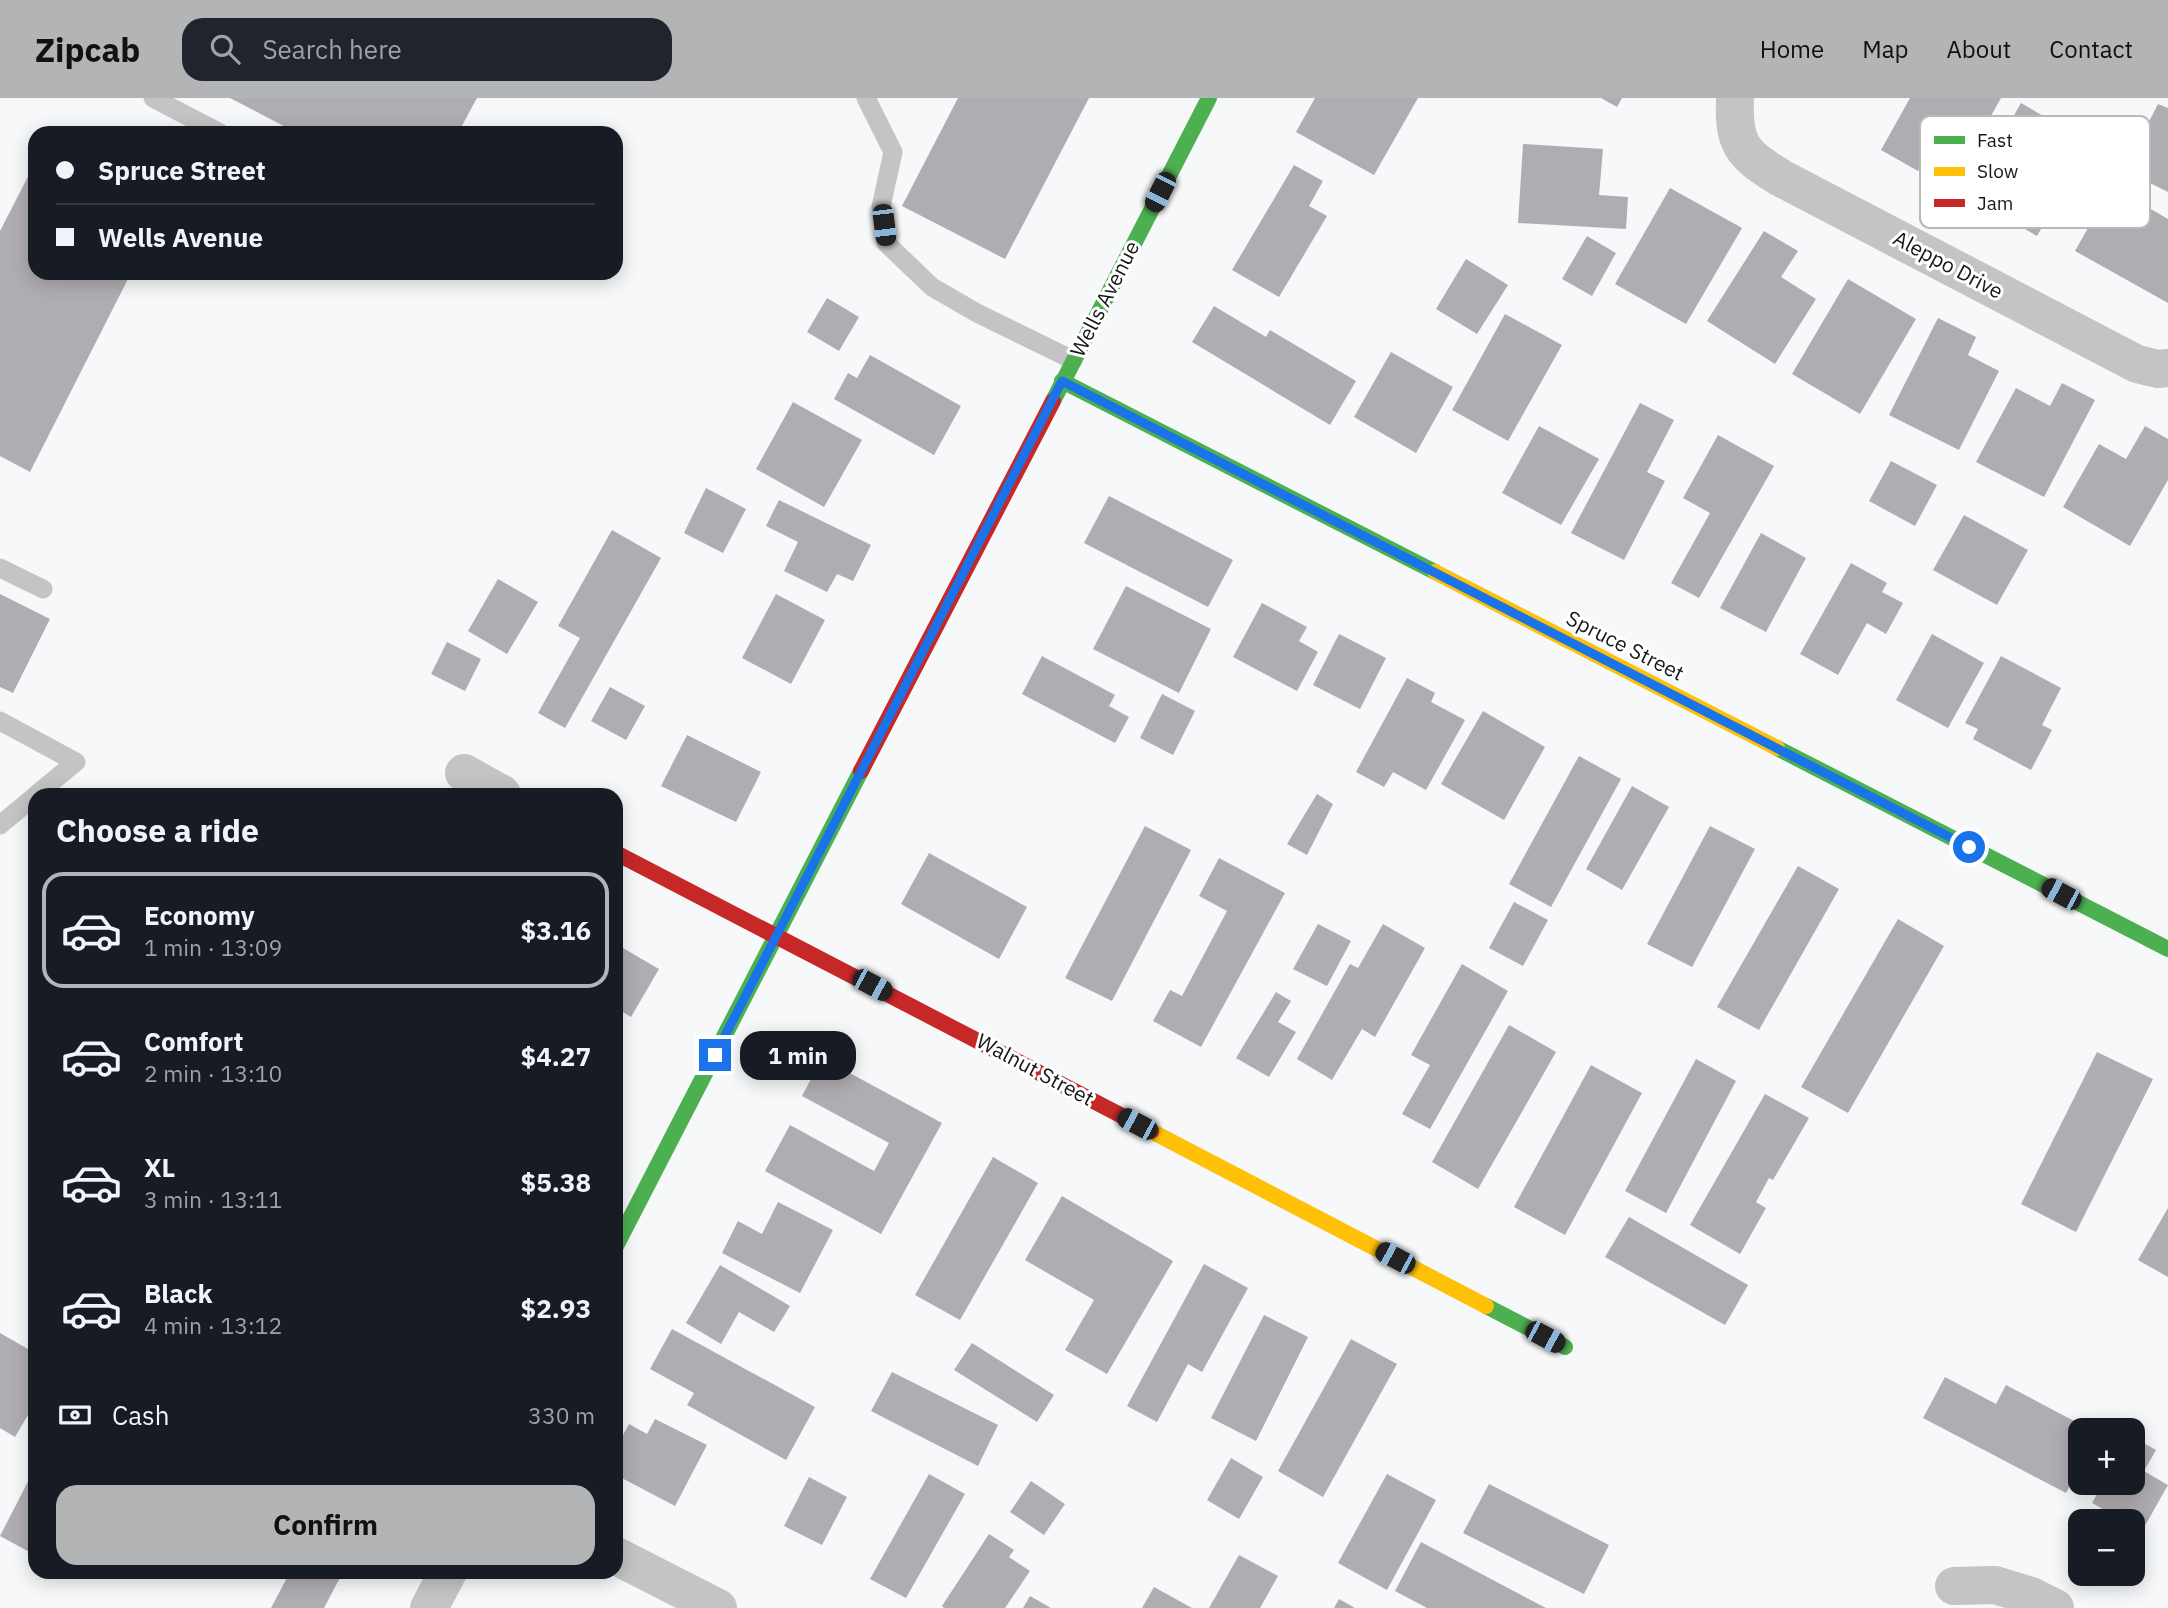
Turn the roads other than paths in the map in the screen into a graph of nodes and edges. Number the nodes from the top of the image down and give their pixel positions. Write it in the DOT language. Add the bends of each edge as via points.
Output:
graph roads {
  1 [pos="153,98"];
  2 [pos="866,98"];
  3 [pos="1209,98"];
  4 [pos="1735,98"];
  5 [pos="207,126"];
  6 [pos="1073,360"];
  7 [pos="2168,368"];
  8 [pos="1062,381"];
  9 [pos="0,568"];
  10 [pos="43,589"];
  11 [pos="0,721"];
  12 [pos="464,774"];
  13 [pos="44,788"];
  14 [pos="491,788"];
  15 [pos="28,802"];
  16 [pos="0,825"];
  17 [pos="623,857"];
  18 [pos="776,935"];
  19 [pos="2168,949"];
  20 [pos="623,1232"];
  21 [pos="1564,1347"];
  22 [pos="623,1560"];
  23 [pos="444,1579"];
  24 [pos="1954,1586"];
  25 [pos="429,1608"];
  26 [pos="718,1608"];
  27 [pos="2055,1608"];
  1 -- 5 [label="lane"];
  2 -- 6 [label="lane" via="892,152 881,207 886,243 932,287"];
  3 -- 6 [label="street, Wells Avenue"];
  4 -- 7 [label="street, Aleppo Drive" via="1738,141 1754,161 2137,364"];
  6 -- 8 [label="street, Wells Avenue"];
  8 -- 18 [label="street, Wells Avenue"];
  8 -- 19 [label="street, Spruce Street"];
  9 -- 10 [label="lane"];
  11 -- 13 [label="lane" via="76,762"];
  12 -- 14 [label="street"];
  15 -- 16 [label="lane"];
  17 -- 18 [label="street, Walnut Street"];
  18 -- 20 [label="street, Wells Avenue"];
  18 -- 21 [label="street, Walnut Street"];
  22 -- 26 [label="street"];
  23 -- 25 [label="street"];
  24 -- 27 [label="street" via="1995,1585 2031,1595"];
}
